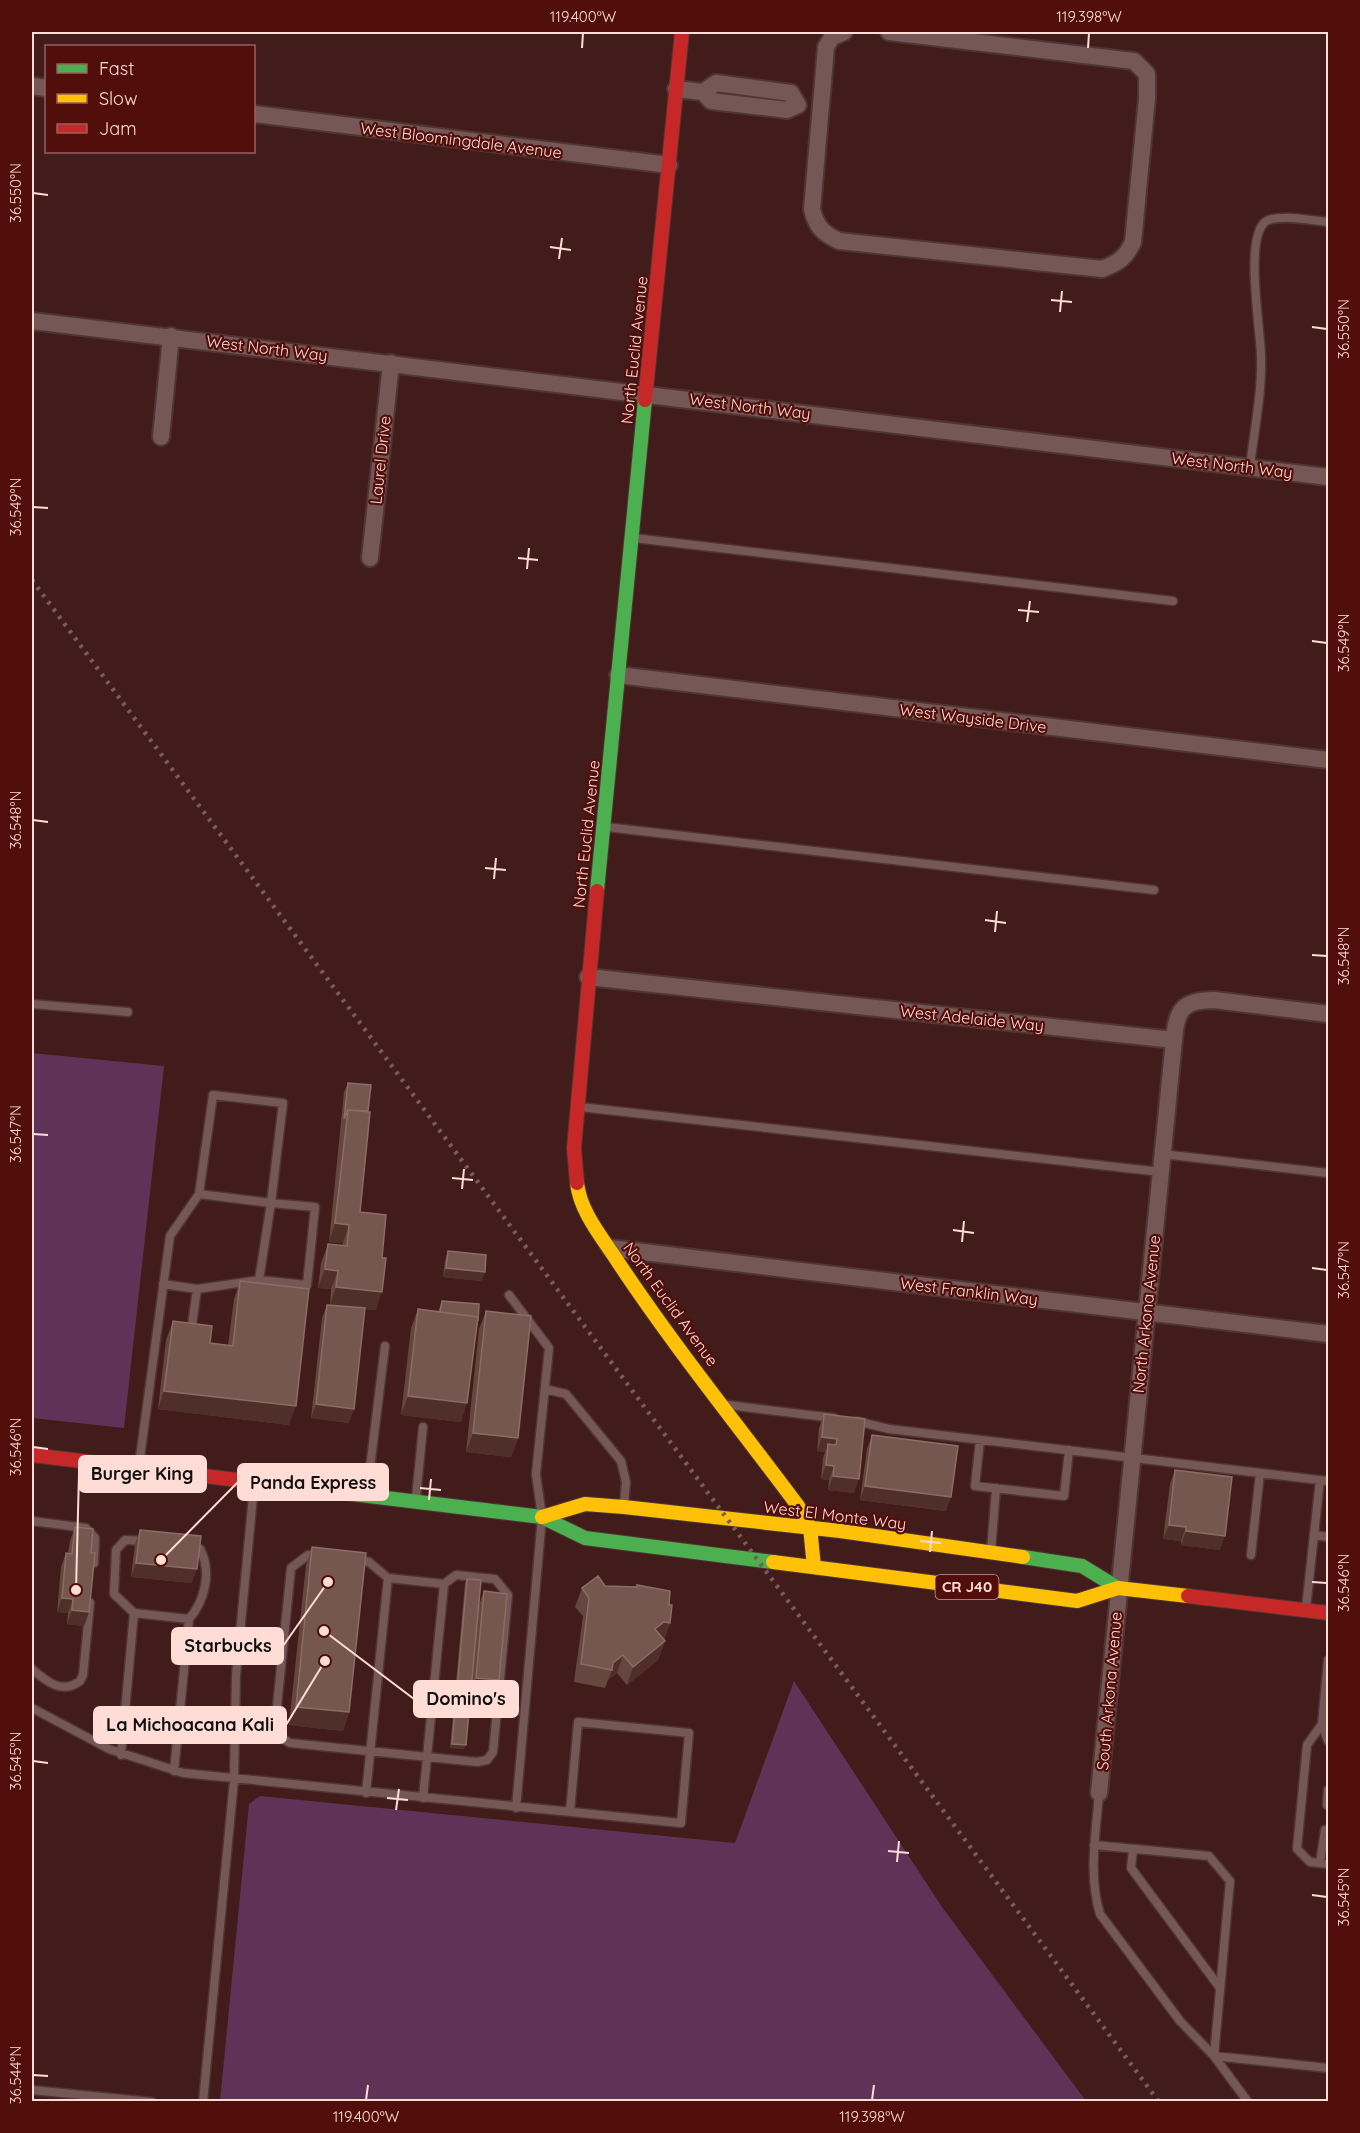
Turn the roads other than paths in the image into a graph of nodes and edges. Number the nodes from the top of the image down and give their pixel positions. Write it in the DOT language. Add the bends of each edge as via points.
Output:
graph roads {
  1 [pos="682,32"];
  2 [pos="844,32"];
  3 [pos="889,32"];
  4 [pos="676,89"];
  5 [pos="821,106"];
  6 [pos="255,114"];
  7 [pos="669,165"];
  8 [pos="1329,222"];
  9 [pos="32,321"];
  10 [pos="171,336"];
  11 [pos="391,363"];
  12 [pos="646,393"];
  13 [pos="162,437"];
  14 [pos="1250,467"];
  15 [pos="1329,477"];
  16 [pos="632,538"];
  17 [pos="370,558"];
  18 [pos="1173,601"];
  19 [pos="618,675"];
  20 [pos="1329,760"];
  21 [pos="603,827"];
  22 [pos="1154,890"];
  23 [pos="588,977"];
  24 [pos="32,1004"];
  25 [pos="128,1012"];
  26 [pos="1329,1014"];
  27 [pos="1174,1040"];
  28 [pos="577,1107"];
  29 [pos="1162,1154"];
  30 [pos="1161,1172"];
  31 [pos="1329,1173"];
  32 [pos="199,1194"];
  33 [pos="271,1203"];
  34 [pos="610,1248"];
  35 [pos="259,1280"];
  36 [pos="163,1284"];
  37 [pos="197,1289"];
  38 [pos="509,1295"];
  39 [pos="1145,1312"];
  40 [pos="191,1333"];
  41 [pos="1329,1334"];
  42 [pos="385,1346"];
  43 [pos="545,1389"];
  44 [pos="724,1404"];
  45 [pos="423,1427"];
  46 [pos="980,1440"];
  47 [pos="1069,1450"];
  48 [pos="32,1455"];
  49 [pos="1132,1458"];
  50 [pos="139,1468"];
  51 [pos="1260,1473"];
  52 [pos="1324,1480"];
  53 [pos="254,1482"];
  54 [pos="996,1488"];
  55 [pos="366,1496"];
  56 [pos="415,1502"];
  57 [pos="624,1507"];
  58 [pos="542,1517"];
  59 [pos="32,1521"];
  60 [pos="810,1527"];
  61 [pos="1314,1535"];
  62 [pos="1329,1537"];
  63 [pos="161,1542"];
  64 [pos="182,1545"];
  65 [pos="990,1553"];
  66 [pos="1251,1555"];
  67 [pos="333,1557"];
  68 [pos="342,1558"];
  69 [pos="814,1567"];
  70 [pos="93,1568"];
  71 [pos="388,1578"];
  72 [pos="444,1584"];
  73 [pos="1118,1588"];
  74 [pos="91,1592"];
  75 [pos="1306,1611"];
  76 [pos="134,1613"];
  77 [pos="1329,1613"];
  78 [pos="189,1619"];
  79 [pos="1329,1660"];
  80 [pos="32,1670"];
  81 [pos="1327,1690"];
  82 [pos="32,1708"];
  83 [pos="125,1712"];
  84 [pos="180,1718"];
  85 [pos="1322,1724"];
  86 [pos="1329,1741"];
  87 [pos="370,1752"];
  88 [pos="121,1755"];
  89 [pos="426,1758"];
  90 [pos="174,1771"];
  91 [pos="234,1780"];
  92 [pos="1329,1790"];
  93 [pos="366,1792"];
  94 [pos="1099,1793"];
  95 [pos="423,1798"];
  96 [pos="1327,1805"];
  97 [pos="516,1808"];
  98 [pos="570,1812"];
  99 [pos="1325,1830"];
  100 [pos="1094,1845"];
  101 [pos="1133,1849"];
  102 [pos="1324,1863"];
  103 [pos="1220,1988"];
  104 [pos="1214,2056"];
  105 [pos="1329,2068"];
  106 [pos="32,2090"];
  107 [pos="46,2091"];
  108 [pos="99,2099"];
  109 [pos="45,2102"];
  110 [pos="152,2102"];
  111 [pos="203,2102"];
  112 [pos="1248,2102"];
  1 -- 4 [label="main road, North Euclid Avenue"];
  2 -- 5 [label="street" via="832,37 826,48"];
  3 -- 5 [label="street" via="1134,61 1147,74 1147,98 1133,242 1127,255 1102,269 839,241 824,234 814,221 812,209"];
  4 -- 5 [label="street" via="703,92 711,101 787,110 798,105"];
  4 -- 7 [label="main road, North Euclid Avenue"];
  6 -- 7 [label="street, West Bloomingdale Avenue"];
  7 -- 12 [label="main road, North Euclid Avenue"];
  8 -- 14 [label="lane" via="1276,218 1266,222 1258,235 1254,278 1261,357"];
  9 -- 10 [label="street, West North Way"];
  10 -- 11 [label="street, West North Way"];
  10 -- 13 [label="street"];
  11 -- 12 [label="street, West North Way"];
  11 -- 17 [label="street, Laurel Drive"];
  12 -- 14 [label="street, West North Way"];
  12 -- 16 [label="main road, North Euclid Avenue"];
  14 -- 15 [label="street, West North Way"];
  16 -- 18 [label="lane"];
  16 -- 19 [label="main road, North Euclid Avenue"];
  19 -- 20 [label="street, West Wayside Drive"];
  19 -- 21 [label="main road, North Euclid Avenue"];
  21 -- 22 [label="lane"];
  21 -- 23 [label="main road, North Euclid Avenue"];
  23 -- 27 [label="street, West Adelaide Way"];
  23 -- 28 [label="main road, North Euclid Avenue"];
  24 -- 25 [label="lane"];
  26 -- 27 [label="street" via="1195,1000 1175,1019"];
  27 -- 29 [label="street, North Arkona Avenue"];
  28 -- 30 [label="lane"];
  28 -- 34 [label="main road, North Euclid Avenue" via="574,1148 578,1194"];
  29 -- 30 [label="street, North Arkona Avenue"];
  29 -- 31 [label="lane"];
  30 -- 39 [label="street, North Arkona Avenue"];
  32 -- 33 [label="lane"];
  32 -- 33 [label="lane" via="213,1095 283,1103"];
  32 -- 36 [label="lane" via="170,1236"];
  33 -- 35 [label="lane"];
  33 -- 35 [label="lane" via="315,1207 307,1285"];
  34 -- 39 [label="street, West Franklin Way"];
  34 -- 44 [label="main road, North Euclid Avenue" via="638,1292"];
  35 -- 37 [label="lane"];
  36 -- 37 [label="lane"];
  36 -- 50 [label="lane"];
  37 -- 40 [label="lane"];
  38 -- 43 [label="lane" via="549,1348"];
  39 -- 41 [label="street, West Franklin Way"];
  39 -- 49 [label="street, North Arkona Avenue"];
  42 -- 55 [label="lane"];
  43 -- 57 [label="lane" via="566,1394 621,1461 626,1482"];
  43 -- 58 [label="lane" via="536,1474"];
  44 -- 46 [label="lane"];
  44 -- 60 [label="main road, North Euclid Avenue"];
  45 -- 56 [label="lane"];
  46 -- 47 [label="lane"];
  46 -- 54 [label="lane" via="975,1486"];
  47 -- 49 [label="lane"];
  47 -- 54 [label="lane" via="1064,1496"];
  48 -- 50 [label="main road, West El Monte Way / CR J40"];
  49 -- 51 [label="lane"];
  49 -- 73 [label="street, North Arkona Avenue"];
  50 -- 53 [label="main road, West El Monte Way / CR J40"];
  51 -- 52 [label="lane"];
  51 -- 66 [label="lane"];
  52 -- 61 [label="lane"];
  53 -- 55 [label="main road, West El Monte Way / CR J40"];
  53 -- 91 [label="lane" via="236,1675"];
  54 -- 65 [label="lane"];
  55 -- 56 [label="main road, West El Monte Way / CR J40"];
  56 -- 58 [label="main road, West El Monte Way / CR J40"];
  57 -- 58 [label="main road, West El Monte Way / CR J40" via="585,1504"];
  57 -- 60 [label="main road, West El Monte Way / CR J40"];
  58 -- 69 [label="main road, West El Monte Way / CR J40" via="585,1538"];
  58 -- 97 [label="lane"];
  59 -- 70 [label="lane" via="86,1528 95,1538"];
  60 -- 65 [label="main road, West El Monte Way / CR J40"];
  60 -- 69 [label="main road, North Euclid Avenue"];
  61 -- 62 [label="lane"];
  61 -- 75 [label="lane"];
  63 -- 76 [label="lane" via="130,1539 118,1546 114,1594"];
  64 -- 78 [label="lane" via="200,1549 206,1563 201,1603"];
  65 -- 73 [label="main road, West El Monte Way / CR J40" via="1082,1566"];
  67 -- 87 [label="lane" via="308,1555 291,1568 275,1726 280,1737 290,1743"];
  68 -- 71 [label="lane" via="369,1562"];
  69 -- 73 [label="main road, West El Monte Way / CR J40" via="1077,1601"];
  71 -- 72 [label="lane"];
  71 -- 87 [label="lane"];
  72 -- 89 [label="lane"];
  72 -- 89 [label="lane" via="456,1575 495,1579 508,1595 493,1752 483,1762"];
  73 -- 75 [label="main road, West El Monte Way / CR J40"];
  73 -- 94 [label="street, South Arkona Avenue"];
  74 -- 80 [label="lane" via="80,1681 61,1687"];
  75 -- 77 [label="main road, West El Monte Way / CR J40"];
  76 -- 78 [label="lane"];
  76 -- 83 [label="lane"];
  78 -- 84 [label="lane"];
  79 -- 81 [label="lane"];
  81 -- 85 [label="lane"];
  82 -- 88 [label="lane"];
  83 -- 84 [label="lane"];
  83 -- 88 [label="lane"];
  84 -- 90 [label="lane"];
  85 -- 86 [label="lane"];
  85 -- 102 [label="lane" via="1306,1745 1297,1849 1310,1862"];
  87 -- 89 [label="lane"];
  87 -- 93 [label="lane"];
  88 -- 90 [label="lane"];
  89 -- 95 [label="lane"];
  90 -- 91 [label="lane"];
  91 -- 93 [label="lane"];
  91 -- 111 [label="lane"];
  92 -- 96 [label="lane"];
  93 -- 95 [label="lane"];
  94 -- 100 [label="lane"];
  95 -- 97 [label="lane"];
  97 -- 98 [label="lane"];
  98 -- 98 [label="lane" via="681,1823 689,1733 578,1722"];
  99 -- 102 [label="lane"];
  100 -- 101 [label="lane"];
  100 -- 104 [label="lane" via="1094,1894 1100,1914 1180,2021"];
  101 -- 103 [label="lane" via="1131,1868"];
  101 -- 103 [label="lane" via="1209,1856 1230,1881"];
  103 -- 104 [label="lane"];
  104 -- 105 [label="lane"];
  104 -- 112 [label="lane"];
  106 -- 107 [label="lane"];
  107 -- 108 [label="lane"];
  107 -- 109 [label="lane"];
  108 -- 110 [label="lane"];
}
